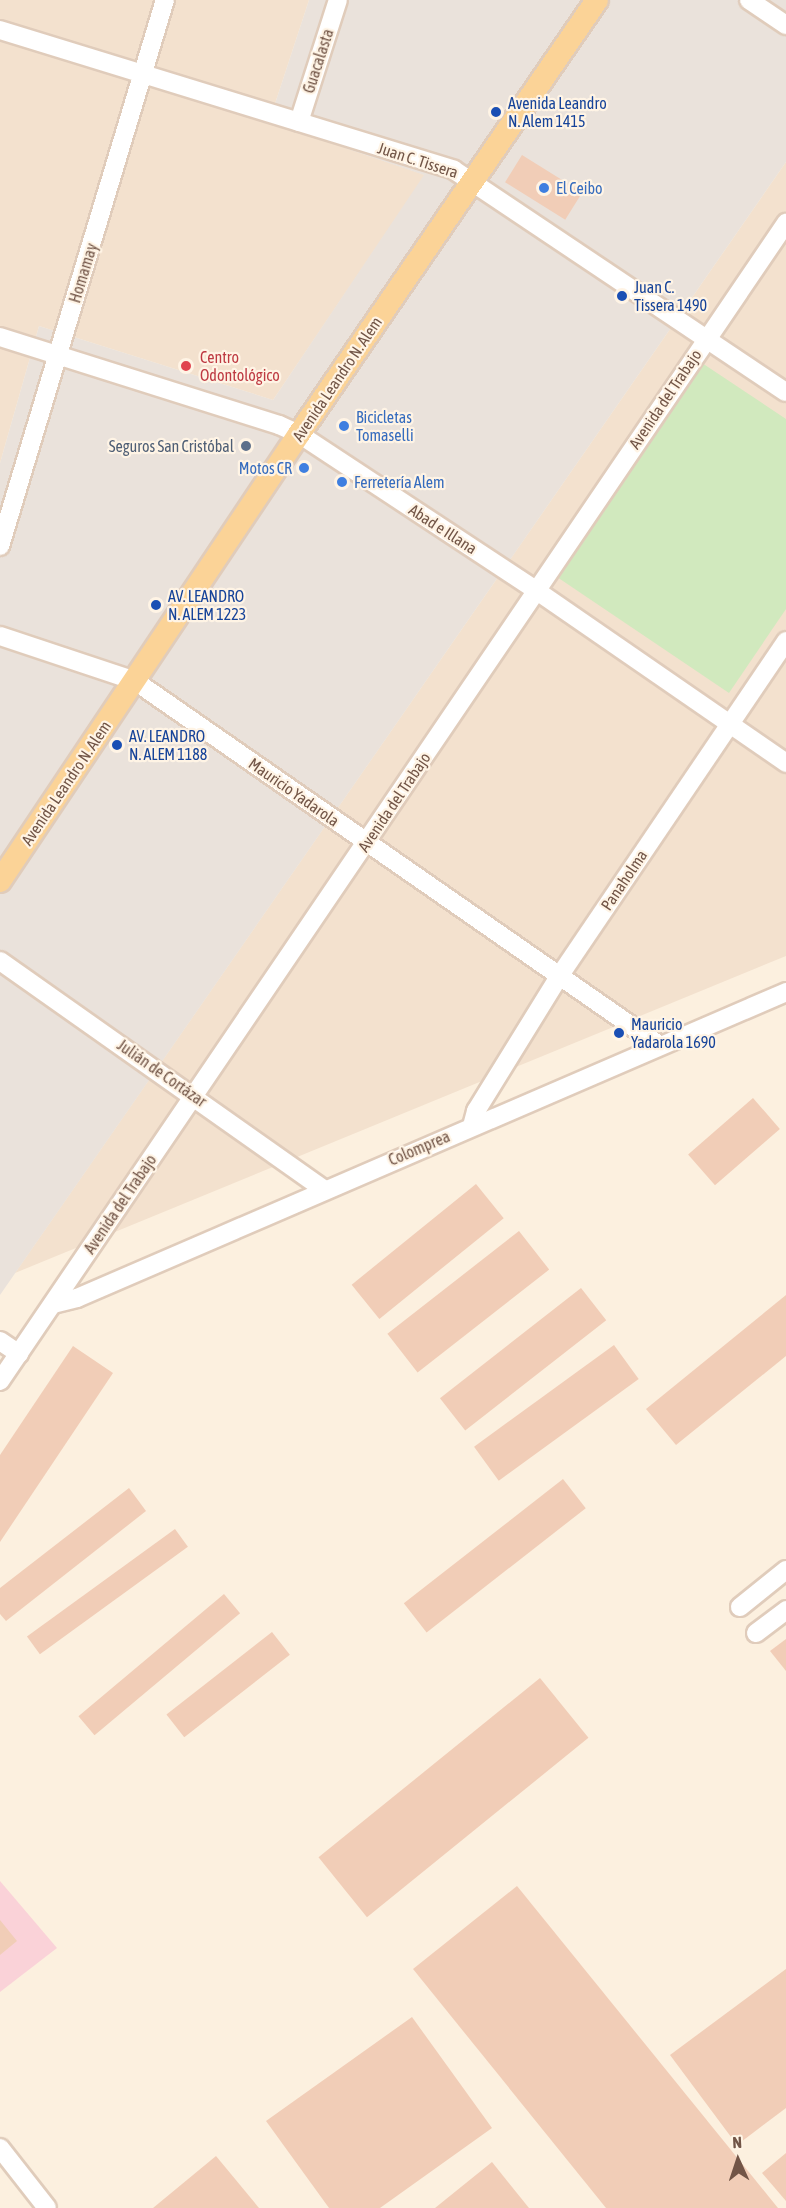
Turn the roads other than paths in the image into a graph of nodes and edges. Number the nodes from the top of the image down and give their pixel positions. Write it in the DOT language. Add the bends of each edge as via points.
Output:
graph roads {
  1 [pos="165,0"];
  2 [pos="338,0"];
  3 [pos="597,0"];
  4 [pos="749,0"];
  5 [pos="786,25"];
  6 [pos="0,30"];
  7 [pos="144,75"];
  8 [pos="299,122"];
  9 [pos="473,179"];
  10 [pos="786,223"];
  11 [pos="0,337"];
  12 [pos="706,338"];
  13 [pos="58,356"];
  14 [pos="786,393"];
  15 [pos="299,434"];
  16 [pos="0,546"];
  17 [pos="537,591"];
  18 [pos="0,636"];
  19 [pos="786,641"];
  20 [pos="135,681"];
  21 [pos="729,724"];
  22 [pos="786,764"];
  23 [pos="366,843"];
  24 [pos="0,881"];
  25 [pos="0,961"];
  26 [pos="558,978"];
  27 [pos="784,996"];
  28 [pos="659,1046"];
  29 [pos="195,1095"];
  30 [pos="472,1126"];
  31 [pos="322,1189"];
  32 [pos="53,1304"];
  33 [pos="0,1341"];
  34 [pos="19,1354"];
  35 [pos="0,1381"];
  36 [pos="786,1570"];
  37 [pos="740,1607"];
  38 [pos="786,1610"];
  39 [pos="756,1633"];
  40 [pos="0,2148"];
  41 [pos="47,2208"];
  1 -- 7 [label="street, Homamay"];
  2 -- 8 [label="street, Guacalasta"];
  3 -- 9 [label="main road, Avenida Leandro N. Alem"];
  4 -- 5 [label="street"];
  6 -- 7 [label="street, Juan C. Tissera"];
  7 -- 8 [label="street, Juan C. Tissera"];
  7 -- 13 [label="street, Homamay"];
  8 -- 9 [label="street, Juan C. Tissera"];
  9 -- 12 [label="street, Juan C. Tissera"];
  9 -- 15 [label="main road, Avenida Leandro N. Alem"];
  10 -- 12 [label="street, Avenida del Trabajo"];
  11 -- 13 [label="street, Abad e Illana"];
  12 -- 14 [label="street, Juan C. Tissera"];
  12 -- 17 [label="street, Avenida del Trabajo"];
  13 -- 15 [label="street, Abad e Illana" via="279,424"];
  13 -- 16 [label="street, Homamay"];
  15 -- 17 [label="street, Abad e Illana"];
  15 -- 20 [label="main road, Avenida Leandro N. Alem"];
  17 -- 21 [label="street, Abad e Illana"];
  17 -- 23 [label="street, Avenida del Trabajo"];
  18 -- 20 [label="street, Mauricio Yadarola"];
  19 -- 21 [label="street, Panaholma"];
  20 -- 23 [label="street, Mauricio Yadarola"];
  20 -- 24 [label="main road, Avenida Leandro N. Alem"];
  21 -- 22 [label="street, Abad e Illana"];
  21 -- 26 [label="street, Panaholma"];
  23 -- 26 [label="street, Mauricio Yadarola"];
  23 -- 29 [label="street, Avenida del Trabajo"];
  25 -- 29 [label="street, Julián de Cortázar"];
  26 -- 28 [label="street, Mauricio Yadarola"];
  26 -- 30 [label="street, Panaholma" via="476,1111"];
  27 -- 28 [label="street, Colomprea"];
  28 -- 30 [label="street, Colomprea"];
  29 -- 31 [label="street, Julián de Cortázar"];
  29 -- 32 [label="street, Avenida del Trabajo"];
  30 -- 31 [label="street, Colomprea"];
  31 -- 32 [label="street, Colomprea" via="77,1298"];
  32 -- 34 [label="street, Avenida del Trabajo"];
  33 -- 34 [label="street"];
  34 -- 35 [label="street, Avenida del Trabajo"];
  36 -- 37 [label="street"];
  38 -- 39 [label="street"];
  40 -- 41 [label="street"];
}
